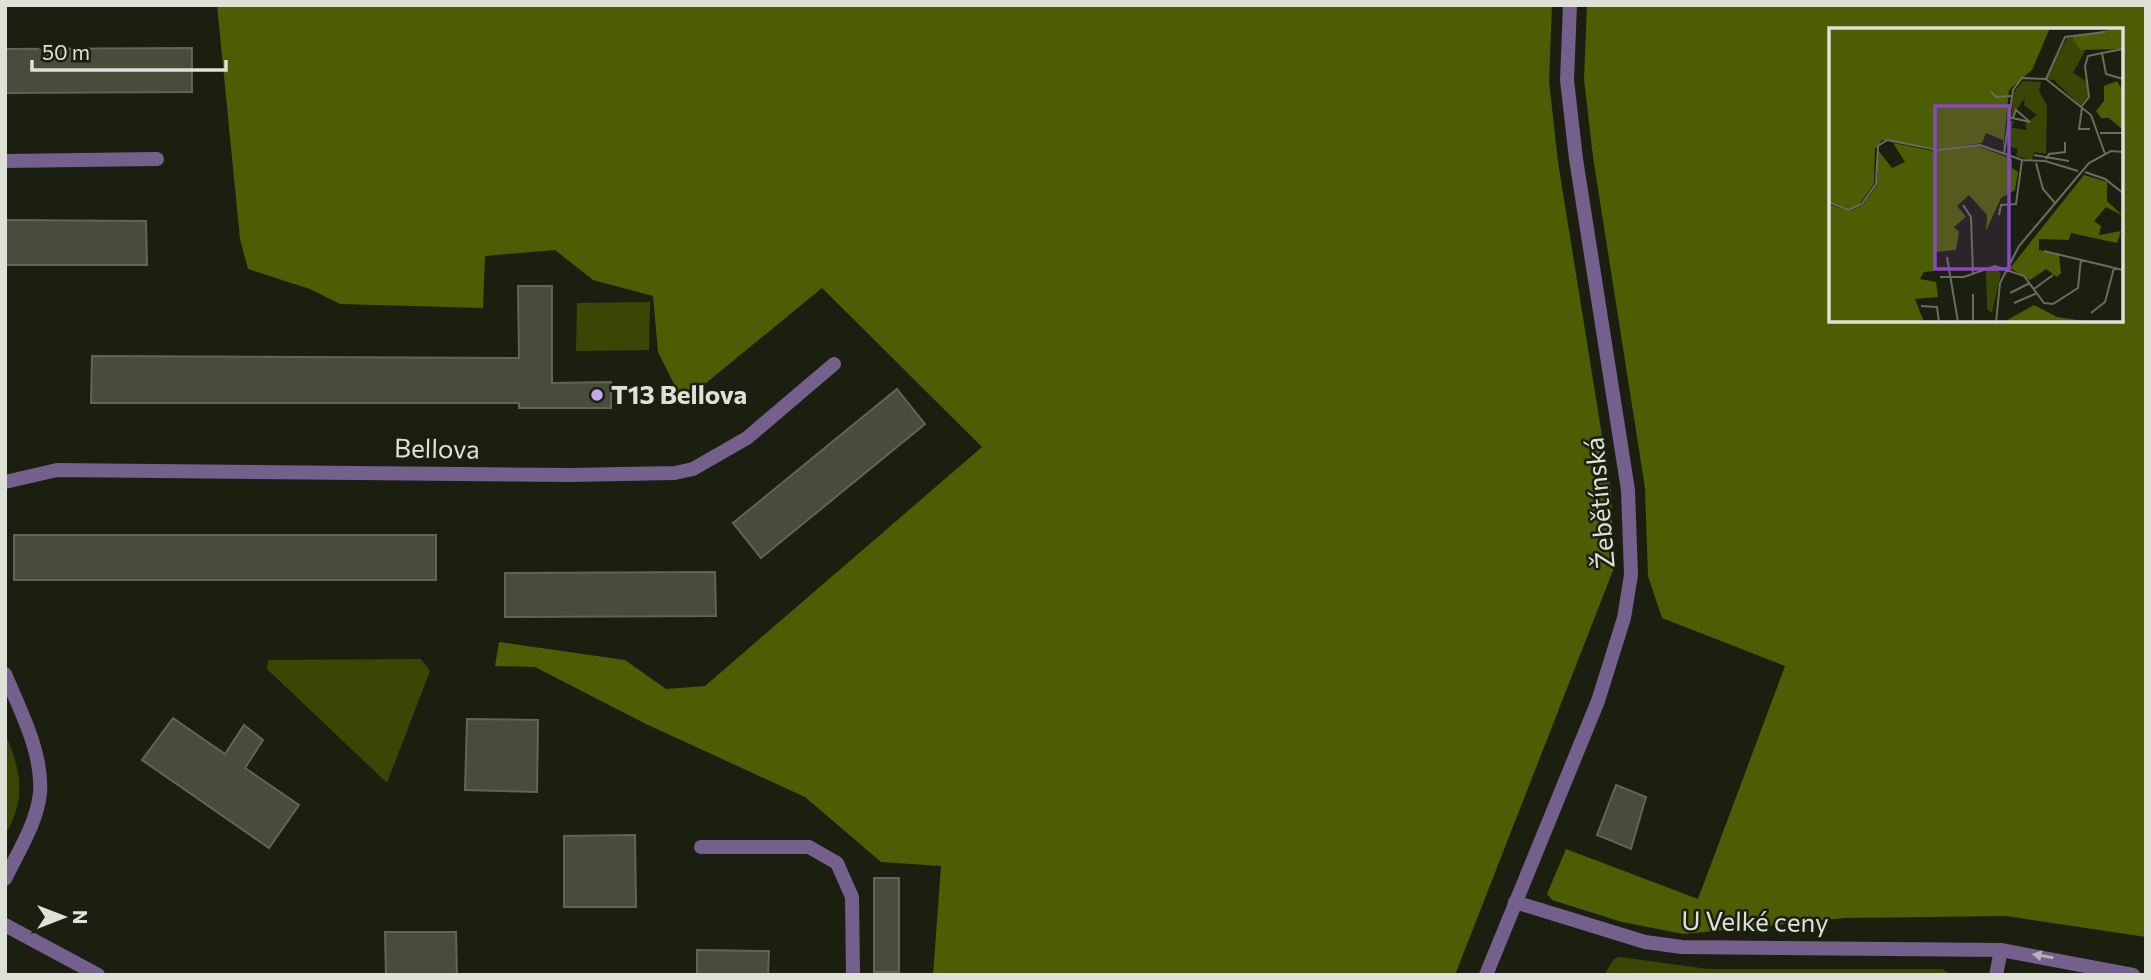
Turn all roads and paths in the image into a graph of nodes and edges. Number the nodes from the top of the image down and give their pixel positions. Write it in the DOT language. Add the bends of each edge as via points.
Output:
graph roads {
  1 [pos="1570,5"];
  2 [pos="157,159"];
  3 [pos="5,161"];
  4 [pos="834,364"];
  5 [pos="5,482"];
  6 [pos="5,674"];
  7 [pos="701,847"];
  8 [pos="5,879"];
  9 [pos="1515,902"];
  10 [pos="5,925"];
  11 [pos="2001,950"];
  12 [pos="99,975"];
  13 [pos="853,975"];
  14 [pos="1486,975"];
  15 [pos="1996,975"];
  16 [pos="2133,975"];
  1 -- 9 [label="street, Žebětínská" via="1566,80 1628,490 1631,575 1624,618 1598,701"];
  2 -- 3 [label="street"];
  4 -- 5 [label="street, Bellova" via="747,438 693,469 675,472 57,470"];
  6 -- 8 [label="street" via="33,745 40,793 30,829"];
  7 -- 13 [label="street" via="809,847 837,863 852,897"];
  9 -- 11 [label="street, U Velké ceny" via="1645,942 1682,947"];
  9 -- 14 [label="street, Žebětínská"];
  10 -- 12 [label="street"];
  11 -- 15 [label="street"];
  16 -- 11 [label="street, U Velké ceny, one-way"];
}
